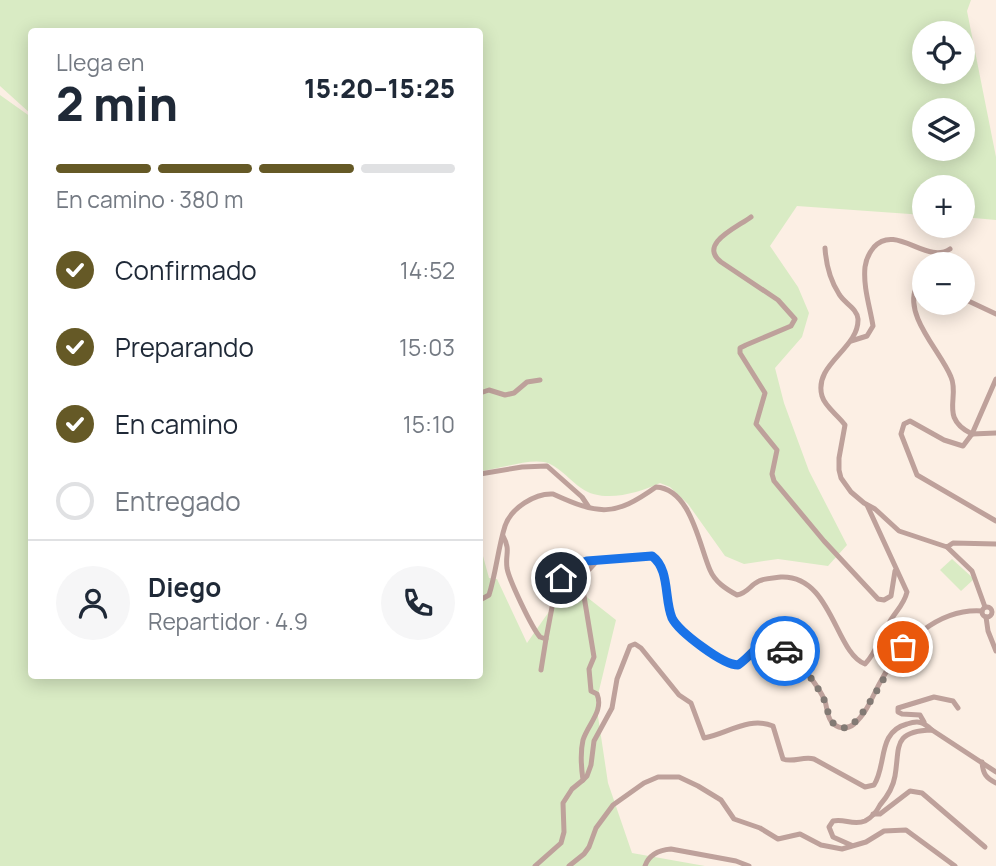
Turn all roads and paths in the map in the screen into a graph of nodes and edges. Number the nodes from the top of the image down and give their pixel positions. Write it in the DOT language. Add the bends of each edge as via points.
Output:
graph roads {
  1 [pos="751,217"];
  2 [pos="825,248"];
  3 [pos="950,249"];
  4 [pos="975,304"];
  5 [pos="996,314"];
  6 [pos="918,315"];
  7 [pos="851,341"];
  8 [pos="996,379"];
  9 [pos="540,380"];
  10 [pos="483,392"];
  11 [pos="996,433"];
  12 [pos="972,434"];
  13 [pos="483,474"];
  14 [pos="867,505"];
  15 [pos="589,508"];
  16 [pos="996,521"];
  17 [pos="503,536"];
  18 [pos="996,544"];
  19 [pos="947,547"];
  20 [pos="597,561"];
  21 [pos="894,565"];
  22 [pos="483,598"];
  23 [pos="984,612"];
  24 [pos="994,613"];
  25 [pos="546,639"];
  26 [pos="996,651"];
  27 [pos="541,670"];
  28 [pos="958,708"];
  29 [pos="924,722"];
  30 [pos="932,730"];
  31 [pos="982,762"];
  32 [pos="996,772"];
  33 [pos="583,780"];
  34 [pos="996,783"];
  35 [pos="873,814"];
  36 [pos="854,846"];
  37 [pos="985,847"];
  38 [pos="535,866"];
  39 [pos="569,866"];
  40 [pos="645,866"];
  41 [pos="749,866"];
  42 [pos="955,866"];
  1 -- 21 [label="street" via="714,243 712,250 714,257 778,300 795,319 791,326 740,348 765,393 756,424 777,450 774,481 878,599 891,597"];
  2 -- 7 [label="street" via="838,293 858,317"];
  3 -- 7 [label="street" via="943,254 896,240 877,244 865,265 873,326 867,336"];
  4 -- 5 [label="street"];
  6 -- 12 [label="street" via="952,378 956,420"];
  7 -- 14 [label="street" via="831,363 821,390 826,404 845,425 839,457 841,478"];
  8 -- 12 [label="street"];
  9 -- 10 [label="street" via="506,395"];
  11 -- 12 [label="street"];
  12 -- 16 [label="street" via="962,446 910,421 901,434 917,475"];
  13 -- 15 [label="street" via="547,467"];
  14 -- 19 [label="street" via="899,531"];
  14 -- 21 [label="street"];
  15 -- 17 [label="street" via="553,494 538,496 515,511"];
  15 -- 21 [label="street" via="619,509 663,487 685,508 717,581 737,595 771,578 804,581 832,616 851,651 865,664 906,597"];
  17 -- 22 [label="street" via="489,595"];
  17 -- 25 [label="street" via="509,547 511,581 536,632"];
  18 -- 19 [label="street"];
  19 -- 23 [label="street" via="972,571"];
  20 -- 23 [label="street" via="643,555 656,558 673,620 688,634 731,665 743,662 759,645 779,647 819,691 831,722 839,728 859,717 895,657 916,636 953,614"];
  20 -- 25 [label="street" via="580,562 561,578"];
  20 -- 33 [label="street" via="582,584 594,650 589,669 591,691 600,700 583,743"];
  23 -- 24 [label="street"];
  23 -- 26 [label="street"];
  25 -- 27 [label="street"];
  28 -- 29 [label="street" via="953,701 934,697 898,708 902,715 920,715"];
  29 -- 30 [label="street"];
  29 -- 33 [label="street" via="891,733 878,779 865,788 814,759 783,759 773,726 764,722 704,738 691,703 635,644 630,646 617,679 612,708 594,741"];
  30 -- 31 [label="street"];
  30 -- 35 [label="street" via="904,737 895,758 892,788"];
  31 -- 32 [label="street"];
  31 -- 34 [label="street" via="983,772"];
  33 -- 38 [label="street" via="563,803 561,843"];
  35 -- 36 [label="street" via="867,821 851,824 839,820 829,827 837,841"];
  35 -- 37 [label="street" via="880,814 910,791 922,793"];
  36 -- 39 [label="street" via="829,847 800,834 778,839 734,819 715,795 668,776 644,783 612,806 584,854"];
  36 -- 42 [label="street" via="884,831 906,830"];
  40 -- 41 [label="street" via="652,856 671,849"];
}
